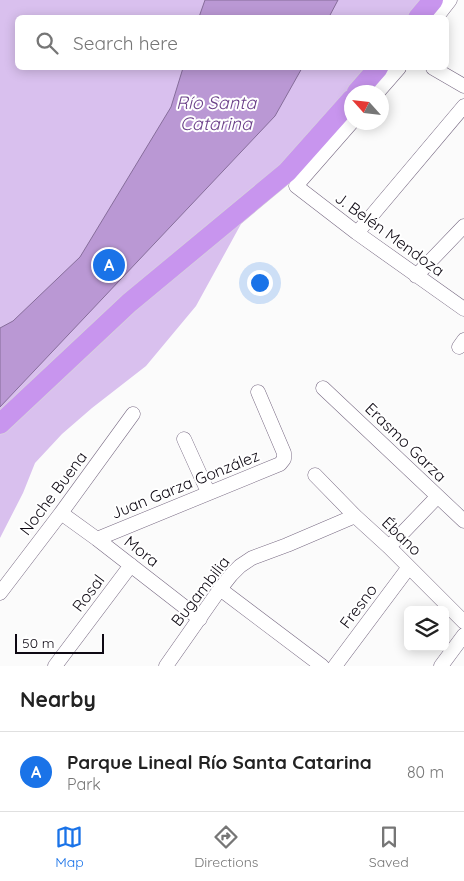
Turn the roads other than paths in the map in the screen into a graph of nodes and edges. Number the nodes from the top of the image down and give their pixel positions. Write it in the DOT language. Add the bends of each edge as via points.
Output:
graph roads {
  1 [pos="433,0"];
  2 [pos="450,0"];
  3 [pos="420,15"];
  4 [pos="438,15"];
  5 [pos="376,70"];
  6 [pos="397,70"];
  7 [pos="436,70"];
  8 [pos="363,85"];
  9 [pos="384,85"];
  10 [pos="464,86"];
  11 [pos="464,106"];
  12 [pos="344,109"];
  13 [pos="344,129"];
  14 [pos="291,179"];
  15 [pos="464,226"];
  16 [pos="357,233"];
  17 [pos="416,276"];
  18 [pos="464,309"];
  19 [pos="323,388"];
  20 [pos="258,392"];
  21 [pos="133,414"];
  22 [pos="0,424"];
  23 [pos="184,439"];
  24 [pos="316,475"];
  25 [pos="208,492"];
  26 [pos="437,496"];
  27 [pos="61,512"];
  28 [pos="355,516"];
  29 [pos="464,521"];
  30 [pos="97,539"];
  31 [pos="389,547"];
  32 [pos="131,565"];
  33 [pos="409,567"];
  34 [pos="220,589"];
  35 [pos="0,593"];
  36 [pos="200,619"];
  37 [pos="464,622"];
  38 [pos="464,635"];
  39 [pos="170,664"];
  40 [pos="55,666"];
  41 [pos="322,666"];
  42 [pos="334,666"];
  43 [pos="441,666"];
  1 -- 3 [label="highway"];
  2 -- 4 [label="street"];
  5 -- 8 [label="highway"];
  6 -- 9 [label="street"];
  7 -- 10 [label="street"];
  11 -- 16 [label="street"];
  12 -- 14 [label="highway"];
  13 -- 14 [label="street"];
  14 -- 16 [label="street, J. Belén Mendoza"];
  14 -- 22 [label="highway" via="129,303"];
  15 -- 17 [label="street"];
  16 -- 17 [label="street, J. Belén Mendoza"];
  17 -- 18 [label="street, J. Belén Mendoza"];
  19 -- 26 [label="street, Erasmo Garza"];
  20 -- 25 [label="street, Juan Garza González" via="284,459 280,464"];
  21 -- 27 [label="street, Noche Buena"];
  23 -- 25 [label="street"];
  24 -- 28 [label="street, Ébano"];
  25 -- 30 [label="street, Juan Garza González"];
  26 -- 29 [label="street, Erasmo Garza"];
  26 -- 31 [label="street"];
  27 -- 30 [label="street, Mora"];
  27 -- 35 [label="street, Noche Buena"];
  28 -- 31 [label="street, Ébano"];
  28 -- 34 [label="street, Bugambilia" via="252,558 240,566"];
  30 -- 32 [label="street, Mora"];
  31 -- 33 [label="street, Ébano"];
  32 -- 36 [label="street, Mora"];
  32 -- 40 [label="street, Rosal"];
  33 -- 37 [label="street, Ébano"];
  33 -- 42 [label="street, Fresno"];
  34 -- 36 [label="street, Bugambilia"];
  34 -- 41 [label="street"];
  36 -- 39 [label="street, Bugambilia"];
  38 -- 43 [label="street"];
}
